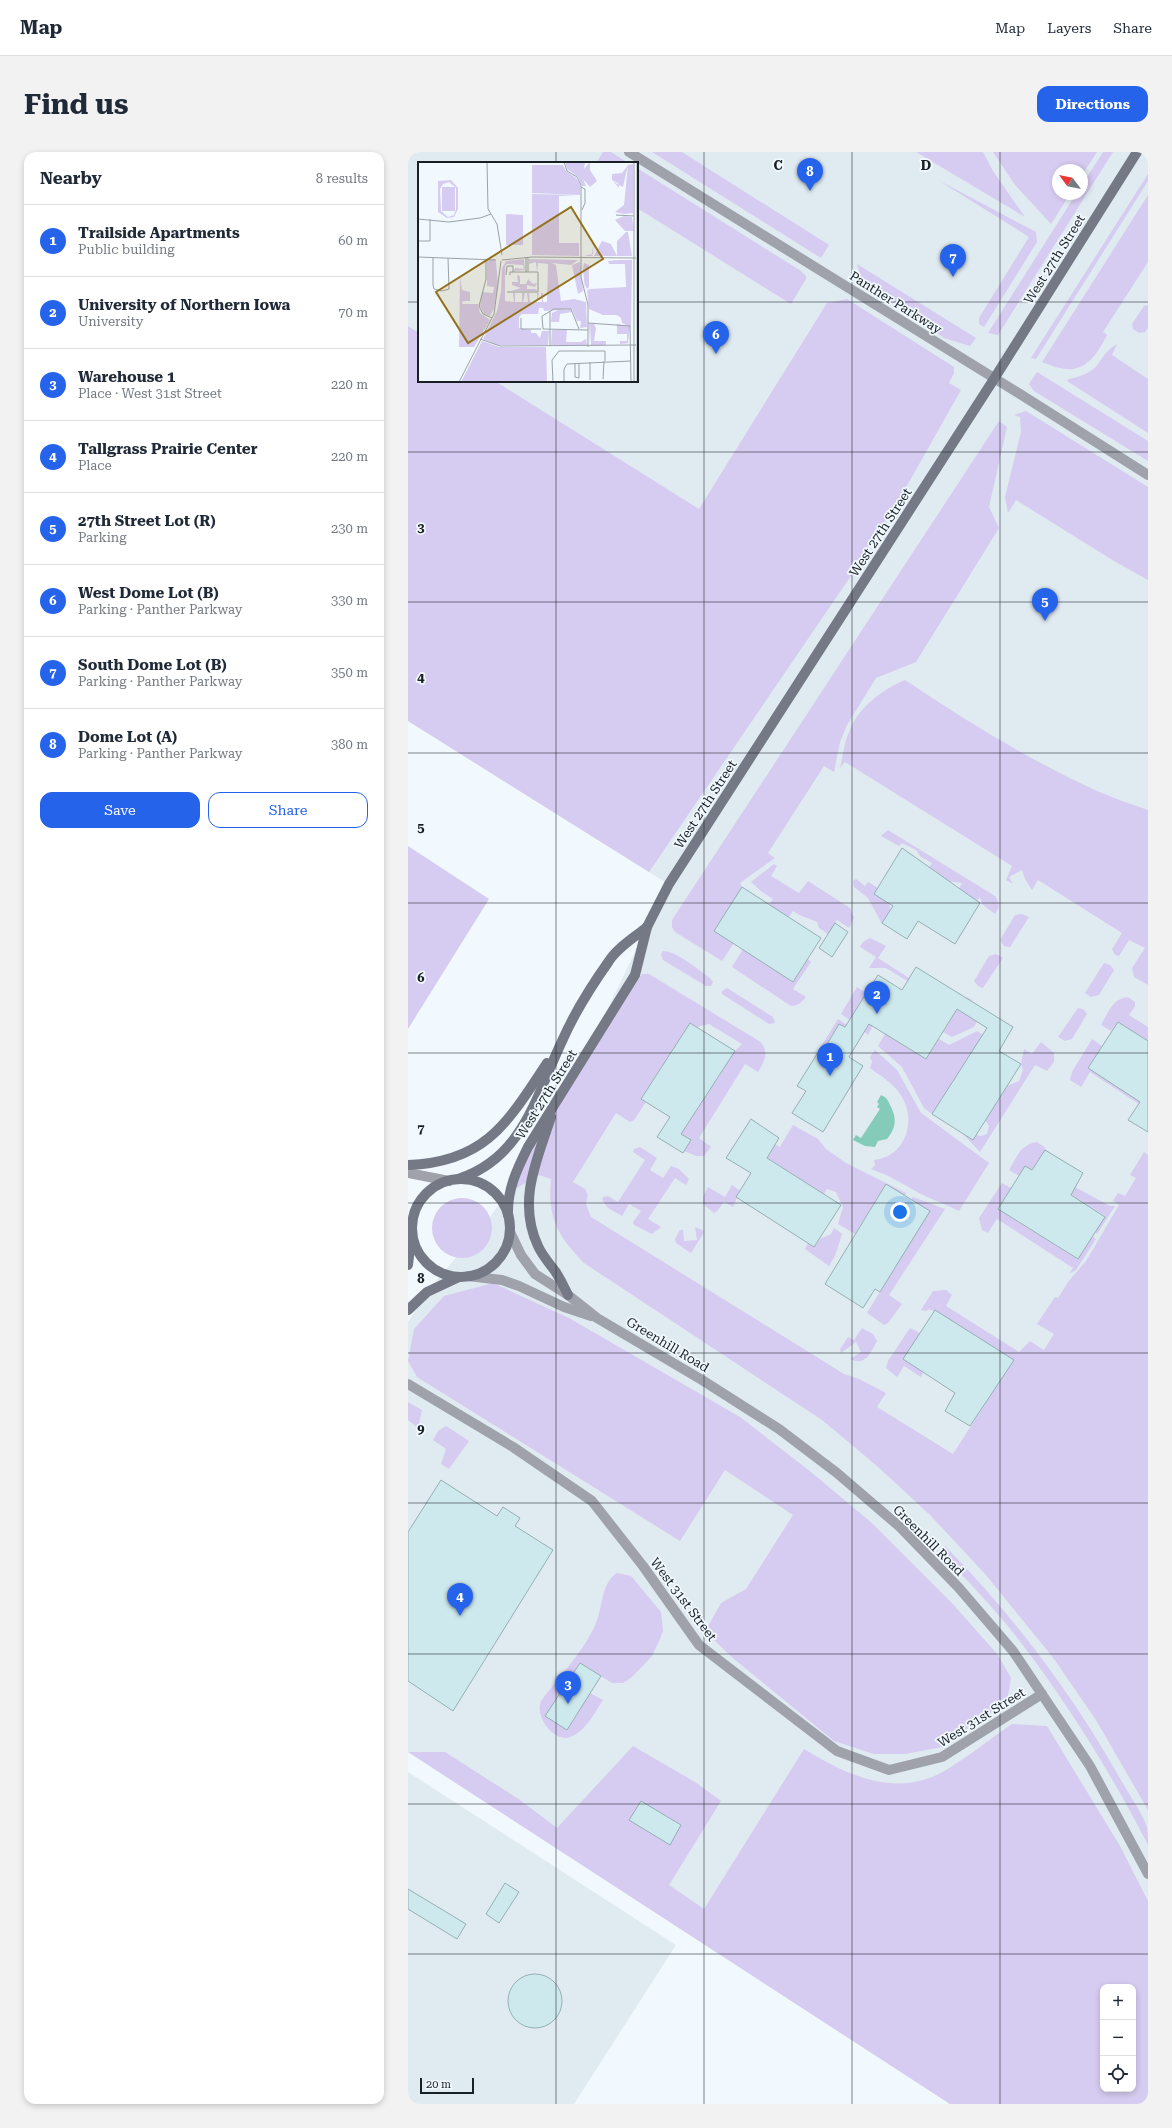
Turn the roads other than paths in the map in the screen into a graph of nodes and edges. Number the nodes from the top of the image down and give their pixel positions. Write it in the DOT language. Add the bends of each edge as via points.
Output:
graph roads {
  1 [pos="629,152"];
  2 [pos="1137,152"];
  3 [pos="994,379"];
  4 [pos="1148,475"];
  5 [pos="647,927"];
  6 [pos="563,1038"];
  7 [pos="555,1104"];
  8 [pos="408,1165"];
  9 [pos="408,1173"];
  10 [pos="453,1180"];
  11 [pos="508,1215"];
  12 [pos="411,1228"];
  13 [pos="510,1232"];
  14 [pos="408,1265"];
  15 [pos="464,1276"];
  16 [pos="568,1295"];
  17 [pos="408,1310"];
  18 [pos="597,1318"];
  19 [pos="408,1384"];
  20 [pos="1042,1694"];
  21 [pos="1148,1874"];
  1 -- 3 [label="street, Panther Parkway"];
  2 -- 3 [label="main road, West 27th Street"];
  3 -- 4 [label="street, Panther Parkway"];
  3 -- 5 [label="main road, West 27th Street" via="669,884"];
  5 -- 6 [label="main road, West 27th Street" via="610,959"];
  5 -- 7 [label="main road, West 27th Street" via="635,975"];
  6 -- 8 [label="main road" via="510,1118 495,1134 461,1156 423,1165"];
  6 -- 10 [label="main road, West 27th Street" via="526,1122 513,1143 480,1170"];
  7 -- 11 [label="main road, West 27th Street" via="518,1167 508,1201"];
  7 -- 16 [label="main road" via="530,1187 528,1217 539,1248"];
  9 -- 10 [label="street"];
  10 -- 11 [label="main road" via="474,1180 490,1188 501,1200"];
  10 -- 12 [label="main road" via="441,1182 427,1192 418,1204"];
  11 -- 13 [label="main road"];
  12 -- 14 [label="main road"];
  12 -- 15 [label="main road" via="416,1249 425,1262 438,1271 453,1276"];
  13 -- 15 [label="main road" via="505,1248 496,1262 483,1272"];
  13 -- 16 [label="street, Greenhill Road" via="520,1255 535,1274"];
  15 -- 17 [label="main road" via="427,1292"];
  15 -- 18 [label="street, Greenhill Road" via="502,1280 564,1308"];
  16 -- 18 [label="street, Greenhill Road"];
  18 -- 20 [label="street, Greenhill Road" via="742,1404 837,1473 900,1527 959,1588 1013,1651"];
  19 -- 20 [label="street, West 31st Street" via="513,1447 592,1501 643,1566 699,1645 837,1751 889,1770 942,1757"];
  20 -- 21 [label="street, Greenhill Road" via="1090,1766"];
}
